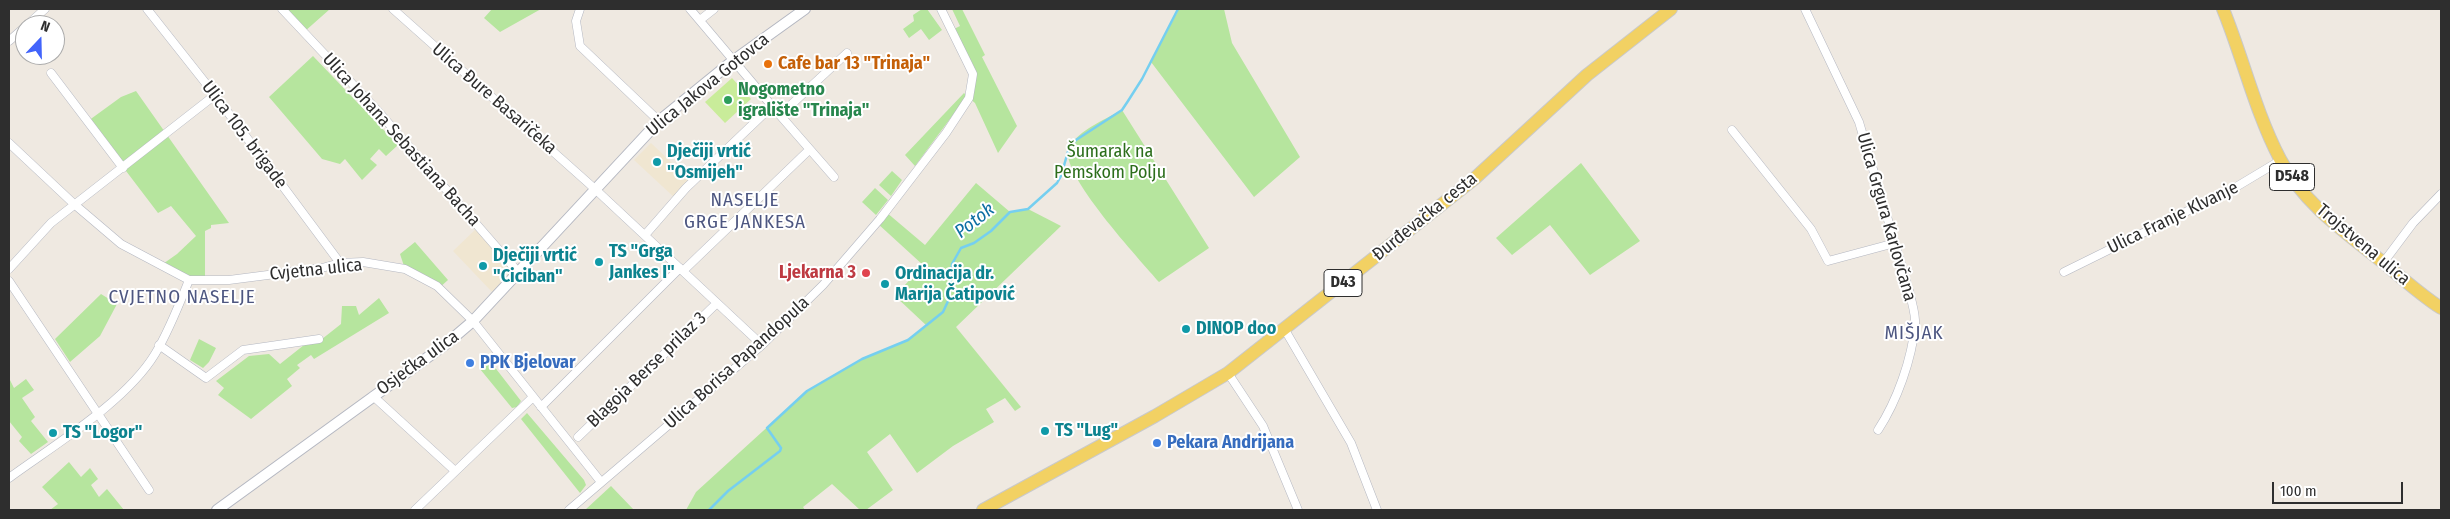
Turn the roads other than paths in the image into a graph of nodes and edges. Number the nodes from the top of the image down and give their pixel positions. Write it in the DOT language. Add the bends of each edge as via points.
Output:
graph roads {
  1 [pos="147,9"];
  2 [pos="282,9"];
  3 [pos="393,9"];
  4 [pos="580,9"];
  5 [pos="690,9"];
  6 [pos="714,9"];
  7 [pos="805,9"];
  8 [pos="941,9"];
  9 [pos="1670,9"];
  10 [pos="1805,9"];
  11 [pos="2223,9"];
  12 [pos="700,20"];
  13 [pos="847,53"];
  14 [pos="734,60"];
  15 [pos="51,73"];
  16 [pos="215,95"];
  17 [pos="772,106"];
  18 [pos="780,116"];
  19 [pos="659,121"];
  20 [pos="1732,130"];
  21 [pos="9,143"];
  22 [pos="809,150"];
  23 [pos="2281,160"];
  24 [pos="123,168"];
  25 [pos="834,177"];
  26 [pos="596,189"];
  27 [pos="2441,194"];
  28 [pos="74,204"];
  29 [pos="645,235"];
  30 [pos="1895,243"];
  31 [pos="340,263"];
  32 [pos="2384,263"];
  33 [pos="9,269"];
  34 [pos="682,270"];
  35 [pos="518,272"];
  36 [pos="2064,272"];
  37 [pos="188,280"];
  38 [pos="9,281"];
  39 [pos="717,303"];
  40 [pos="2441,308"];
  41 [pos="473,321"];
  42 [pos="1285,330"];
  43 [pos="318,340"];
  44 [pos="159,345"];
  45 [pos="762,345"];
  46 [pos="1228,373"];
  47 [pos="374,396"];
  48 [pos="533,397"];
  49 [pos="541,407"];
  50 [pos="97,413"];
  51 [pos="1878,430"];
  52 [pos="578,438"];
  53 [pos="454,470"];
  54 [pos="9,478"];
  55 [pos="601,482"];
  56 [pos="149,490"];
  57 [pos="218,510"];
  58 [pos="415,510"];
  59 [pos="569,510"];
  60 [pos="983,510"];
  61 [pos="1298,510"];
  62 [pos="1377,510"];
  1 -- 16 [label="street, Ulica 105. brigade"];
  2 -- 35 [label="street, Ulica Johana Sebastiana Bacha" via="382,116"];
  3 -- 26 [label="street, Ulica Đure Basaričeka"];
  4 -- 19 [label="street" via="576,21 580,46"];
  5 -- 12 [label="street"];
  6 -- 12 [label="street"];
  7 -- 14 [label="street, Ulica Jakova Gotovca"];
  8 -- 45 [label="street, Ulica Borisa Papandopula" via="973,74 969,98 880,219 823,285"];
  9 -- 42 [label="main road, Đurđevačka cesta / D43" via="1587,75 1474,178"];
  10 -- 30 [label="street, Ulica Grgura Karlovčana" via="1859,122"];
  11 -- 23 [label="main road, Trojstvena ulica / D548" via="2264,125"];
  12 -- 14 [label="street"];
  13 -- 18 [label="street"];
  14 -- 17 [label="street"];
  14 -- 19 [label="street, Ulica Jakova Gotovca"];
  15 -- 24 [label="street"];
  16 -- 24 [label="street"];
  16 -- 31 [label="street, Ulica 105. brigade"];
  17 -- 18 [label="street"];
  17 -- 29 [label="street" via="686,188"];
  18 -- 22 [label="street"];
  19 -- 26 [label="street, Ulica Jakova Gotovca"];
  20 -- 30 [label="street" via="1811,229 1828,261"];
  21 -- 28 [label="street, Cvjetna ulica"];
  22 -- 25 [label="street"];
  22 -- 34 [label="street"];
  23 -- 32 [label="main road, Trojstvena ulica / D548" via="2319,211"];
  23 -- 36 [label="street, Ulica Franje Klvanje" via="2236,188"];
  24 -- 28 [label="street"];
  26 -- 29 [label="street, Ulica Đure Basaričeka"];
  26 -- 35 [label="street, Osječka ulica"];
  27 -- 32 [label="street"];
  28 -- 33 [label="street" via="51,223"];
  28 -- 37 [label="street, Cvjetna ulica" via="121,244"];
  29 -- 34 [label="street, Ulica Đure Basaričeka"];
  30 -- 51 [label="street, Ulica Grgura Karlovčana" via="1916,322 1899,384"];
  31 -- 37 [label="street, Cvjetna ulica" via="229,280"];
  31 -- 41 [label="street, Cvjetna ulica" via="363,262 405,269 437,286"];
  32 -- 40 [label="main road, Trojstvena ulica / D548"];
  34 -- 39 [label="street, Ulica Đure Basaričeka"];
  34 -- 49 [label="street"];
  35 -- 41 [label="street, Osječka ulica"];
  37 -- 44 [label="street"];
  38 -- 50 [label="street"];
  39 -- 45 [label="street, Ulica Đure Basaričeka"];
  39 -- 52 [label="street, Blagoja Berse prilaz 3"];
  41 -- 47 [label="street, Osječka ulica"];
  41 -- 48 [label="street, Cvjetna ulica"];
  42 -- 46 [label="main road, Đurđevačka cesta / D43"];
  42 -- 62 [label="street" via="1351,443"];
  43 -- 44 [label="street" via="244,350 206,378"];
  44 -- 50 [label="street" via="130,384"];
  45 -- 55 [label="street, Ulica Borisa Papandopula"];
  46 -- 60 [label="main road, Đurđevačka cesta / D43" via="1151,419"];
  46 -- 61 [label="street" via="1263,426"];
  47 -- 53 [label="street"];
  47 -- 57 [label="street, Osječka ulica"];
  48 -- 49 [label="street, Cvjetna ulica"];
  48 -- 53 [label="street"];
  49 -- 55 [label="street, Cvjetna ulica"];
  50 -- 54 [label="street"];
  50 -- 56 [label="street"];
  53 -- 58 [label="street"];
  55 -- 59 [label="street, Ulica Borisa Papandopula"];
}
